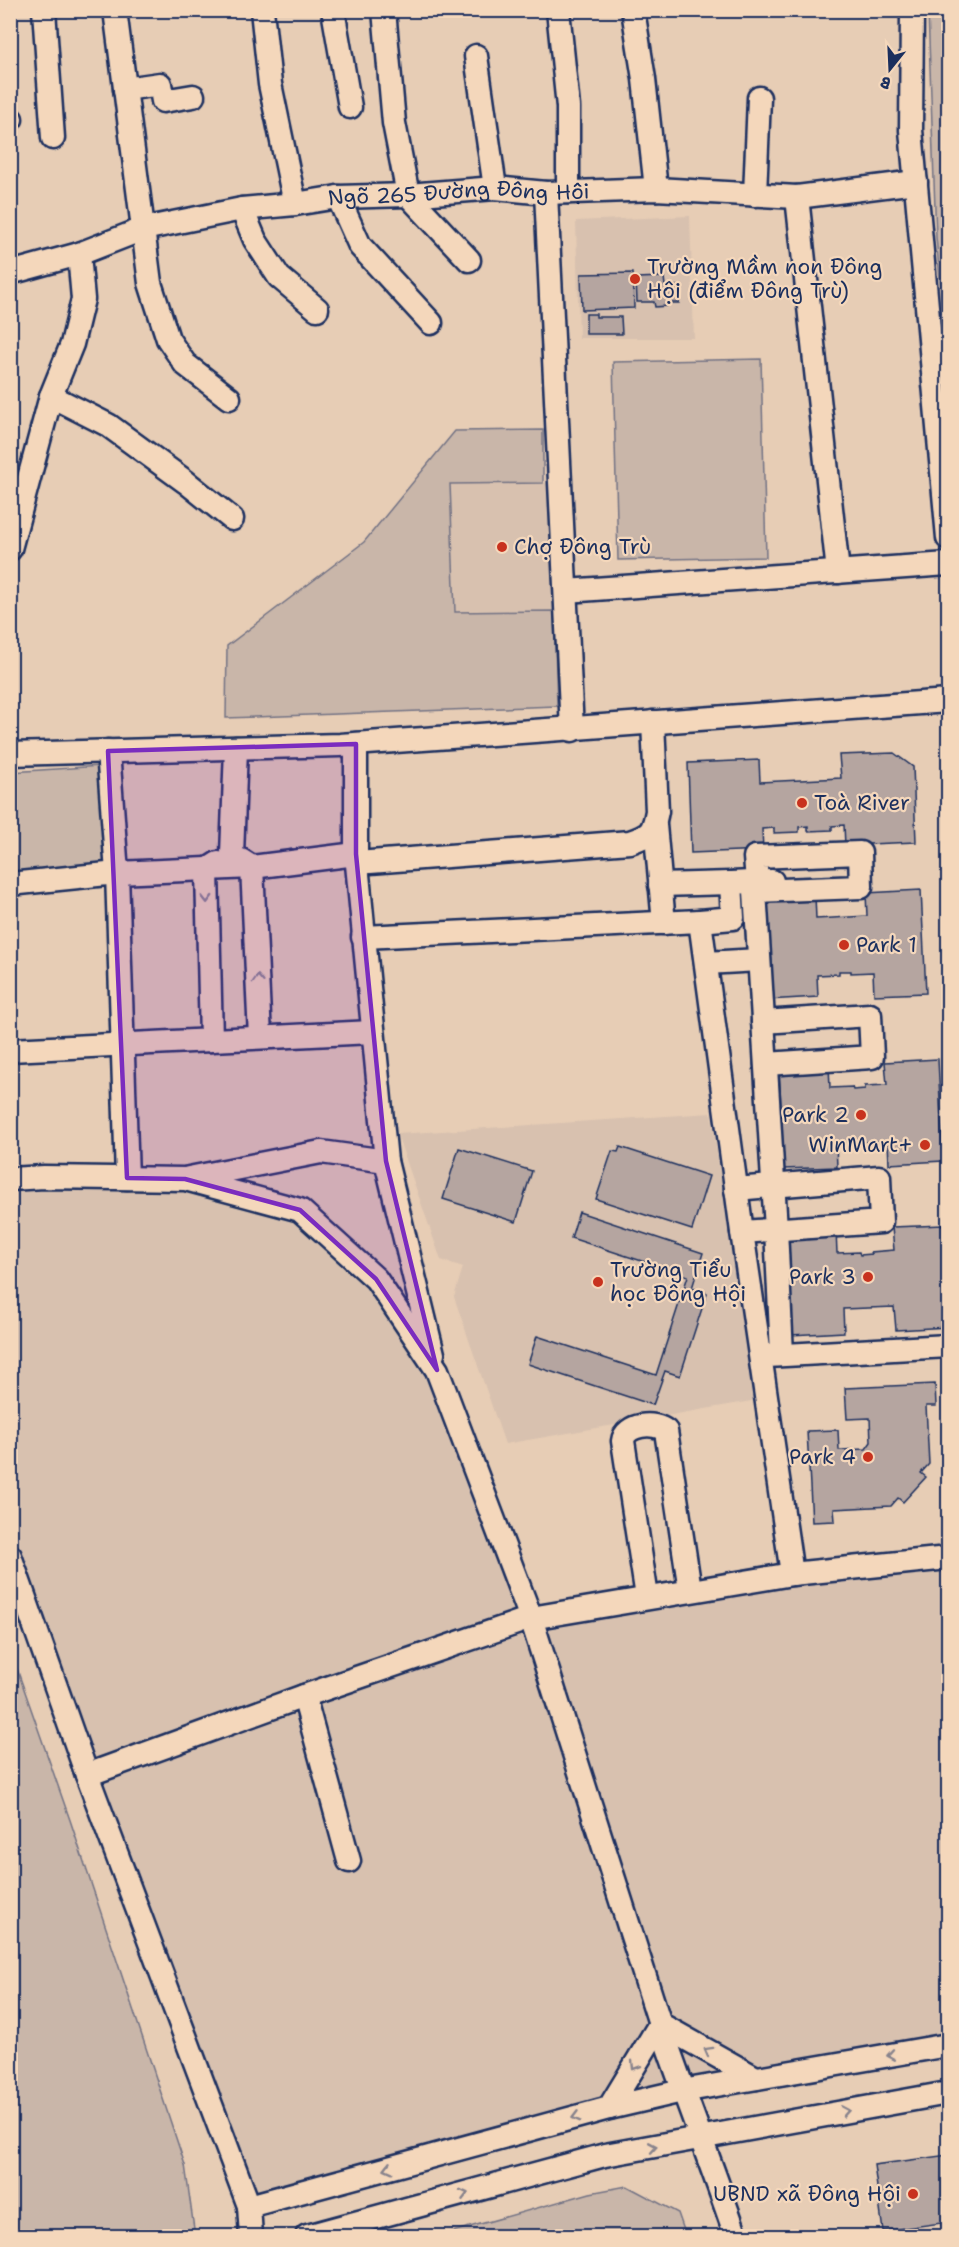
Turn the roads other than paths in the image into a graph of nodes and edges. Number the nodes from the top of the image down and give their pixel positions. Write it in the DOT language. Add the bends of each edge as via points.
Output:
graph roads {
  1 [pos="44,10"];
  2 [pos="115,10"];
  3 [pos="262,10"];
  4 [pos="333,10"];
  5 [pos="384,10"];
  6 [pos="558,10"];
  7 [pos="633,10"];
  8 [pos="912,10"];
  9 [pos="476,56"];
  10 [pos="125,89"];
  11 [pos="193,96"];
  12 [pos="759,98"];
  13 [pos="350,107"];
  14 [pos="53,138"];
  15 [pos="915,182"];
  16 [pos="495,188"];
  17 [pos="656,189"];
  18 [pos="557,192"];
  19 [pos="408,195"];
  20 [pos="755,195"];
  21 [pos="797,196"];
  22 [pos="338,197"];
  23 [pos="295,204"];
  24 [pos="242,208"];
  25 [pos="142,229"];
  26 [pos="79,254"];
  27 [pos="469,260"];
  28 [pos="10,273"];
  29 [pos="317,309"];
  30 [pos="431,323"];
  31 [pos="51,396"];
  32 [pos="229,398"];
  33 [pos="232,519"];
  34 [pos="948,538"];
  35 [pos="10,549"];
  36 [pos="948,564"];
  37 [pos="838,572"];
  38 [pos="566,591"];
  39 [pos="948,701"];
  40 [pos="653,722"];
  41 [pos="572,730"];
  42 [pos="356,744"];
  43 [pos="236,748"];
  44 [pos="108,751"];
  45 [pos="10,753"];
  46 [pos="655,825"];
  47 [pos="232,855"];
  48 [pos="357,859"];
  49 [pos="252,867"];
  50 [pos="207,870"];
  51 [pos="117,873"];
  52 [pos="731,883"];
  53 [pos="10,884"];
  54 [pos="660,885"];
  55 [pos="700,921"];
  56 [pos="664,922"];
  57 [pos="363,937"];
  58 [pos="759,960"];
  59 [pos="706,963"];
  60 [pos="763,1022"];
  61 [pos="372,1032"];
  62 [pos="260,1037"];
  63 [pos="211,1040"];
  64 [pos="121,1045"];
  65 [pos="10,1050"];
  66 [pos="766,1064"];
  67 [pos="386,1161"];
  68 [pos="127,1178"];
  69 [pos="10,1179"];
  70 [pos="185,1179"];
  71 [pos="774,1185"];
  72 [pos="736,1189"];
  73 [pos="776,1229"];
  74 [pos="742,1232"];
  75 [pos="948,1346"];
  76 [pos="771,1355"];
  77 [pos="437,1370"];
  78 [pos="10,1556"];
  79 [pos="948,1558"];
  80 [pos="792,1574"];
  81 [pos="690,1590"];
  82 [pos="647,1597"];
  83 [pos="531,1618"];
  84 [pos="304,1696"];
  85 [pos="87,1775"];
  86 [pos="349,1861"];
  87 [pos="660,2024"];
  88 [pos="948,2045"];
  89 [pos="756,2078"];
  90 [pos="682,2091"];
  91 [pos="948,2093"];
  92 [pos="609,2108"];
  93 [pos="702,2138"];
  94 [pos="249,2206"];
  95 [pos="251,2236"];
  96 [pos="307,2236"];
  97 [pos="736,2236"];
  1 -- 14 [label="street"];
  2 -- 10 [label="street"];
  3 -- 23 [label="street" via="270,84"];
  4 -- 13 [label="street"];
  5 -- 19 [label="street" via="394,123"];
  6 -- 18 [label="street" via="568,107"];
  7 -- 17 [label="street"];
  8 -- 15 [label="street" via="910,130"];
  9 -- 16 [label="street"];
  10 -- 11 [label="street" via="160,84 163,101"];
  10 -- 25 [label="street"];
  12 -- 20 [label="street"];
  15 -- 21 [label="street, Ngõ 265 Đường Đông Hội"];
  15 -- 34 [label="street"];
  16 -- 18 [label="street, Ngõ 265 Đường Đông Hội"];
  16 -- 19 [label="street, Ngõ 265 Đường Đông Hội"];
  17 -- 18 [label="street, Ngõ 265 Đường Đông Hội"];
  17 -- 20 [label="street, Ngõ 265 Đường Đông Hội"];
  18 -- 38 [label="street"];
  19 -- 22 [label="street, Ngõ 265 Đường Đông Hội"];
  19 -- 27 [label="street"];
  20 -- 21 [label="street, Ngõ 265 Đường Đông Hội"];
  21 -- 37 [label="street"];
  22 -- 23 [label="street, Ngõ 265 Đường Đông Hội"];
  22 -- 30 [label="street" via="360,246"];
  23 -- 24 [label="street, Ngõ 265 Đường Đông Hội"];
  24 -- 25 [label="street, Ngõ 265 Đường Đông Hội"];
  24 -- 29 [label="street" via="255,240 279,277"];
  25 -- 26 [label="street, Ngõ 265 Đường Đông Hội"];
  25 -- 32 [label="street" via="150,283 168,339 185,364"];
  26 -- 28 [label="street, Ngõ 265 Đường Đông Hội"];
  26 -- 31 [label="street" via="83,299 72,344"];
  31 -- 33 [label="street" via="108,425"];
  31 -- 35 [label="street"];
  36 -- 37 [label="street"];
  37 -- 38 [label="street"];
  38 -- 41 [label="street"];
  39 -- 40 [label="street"];
  40 -- 41 [label="street"];
  40 -- 46 [label="street"];
  41 -- 42 [label="street"];
  42 -- 43 [label="street"];
  42 -- 48 [label="street"];
  43 -- 44 [label="street"];
  43 -- 47 [label="street"];
  44 -- 45 [label="street"];
  44 -- 51 [label="street"];
  46 -- 48 [label="street" via="648,836 630,842"];
  46 -- 54 [label="street"];
  47 -- 49 [label="street"];
  47 -- 50 [label="street"];
  48 -- 49 [label="street"];
  48 -- 57 [label="street"];
  49 -- 50 [label="street"];
  62 -- 49 [label="street, one-way"];
  50 -- 51 [label="street"];
  50 -- 63 [label="street, one-way"];
  51 -- 53 [label="street"];
  51 -- 64 [label="street"];
  52 -- 54 [label="street"];
  52 -- 55 [label="street" via="734,918"];
  52 -- 58 [label="street" via="765,881 755,857 860,853 861,887 755,891"];
  54 -- 56 [label="street"];
  55 -- 56 [label="street"];
  55 -- 59 [label="street"];
  56 -- 57 [label="street"];
  57 -- 61 [label="street"];
  58 -- 59 [label="street"];
  58 -- 60 [label="street"];
  59 -- 72 [label="street"];
  60 -- 66 [label="street"];
  60 -- 66 [label="street" via="870,1015 872,1057"];
  61 -- 62 [label="street"];
  61 -- 67 [label="street"];
  62 -- 63 [label="street"];
  63 -- 64 [label="street"];
  64 -- 65 [label="street"];
  64 -- 68 [label="street"];
  66 -- 71 [label="street"];
  67 -- 70 [label="street" via="321,1152"];
  67 -- 77 [label="street"];
  68 -- 69 [label="street"];
  68 -- 70 [label="street"];
  70 -- 77 [label="street" via="300,1210 376,1279"];
  71 -- 72 [label="street"];
  71 -- 73 [label="street"];
  71 -- 73 [label="street" via="879,1177 881,1222"];
  72 -- 74 [label="street"];
  73 -- 74 [label="street"];
  73 -- 76 [label="street"];
  74 -- 76 [label="street"];
  75 -- 76 [label="street"];
  76 -- 80 [label="street"];
  77 -- 83 [label="street"];
  78 -- 85 [label="street"];
  79 -- 80 [label="street"];
  80 -- 81 [label="street"];
  81 -- 82 [label="street"];
  81 -- 82 [label="street" via="666,1431 654,1425 629,1430 623,1441"];
  82 -- 83 [label="street"];
  83 -- 84 [label="street"];
  83 -- 87 [label="street"];
  84 -- 85 [label="street"];
  84 -- 86 [label="street"];
  85 -- 94 [label="street"];
  89 -- 87 [label="street, one-way"];
  87 -- 90 [label="street"];
  87 -- 92 [label="street, one-way"];
  88 -- 89 [label="street, one-way"];
  89 -- 90 [label="street"];
  90 -- 92 [label="street"];
  90 -- 93 [label="street"];
  93 -- 91 [label="street, one-way"];
  92 -- 94 [label="street, one-way"];
  96 -- 93 [label="street, one-way" via="605,2155"];
  93 -- 97 [label="street"];
  94 -- 95 [label="street"];
}
